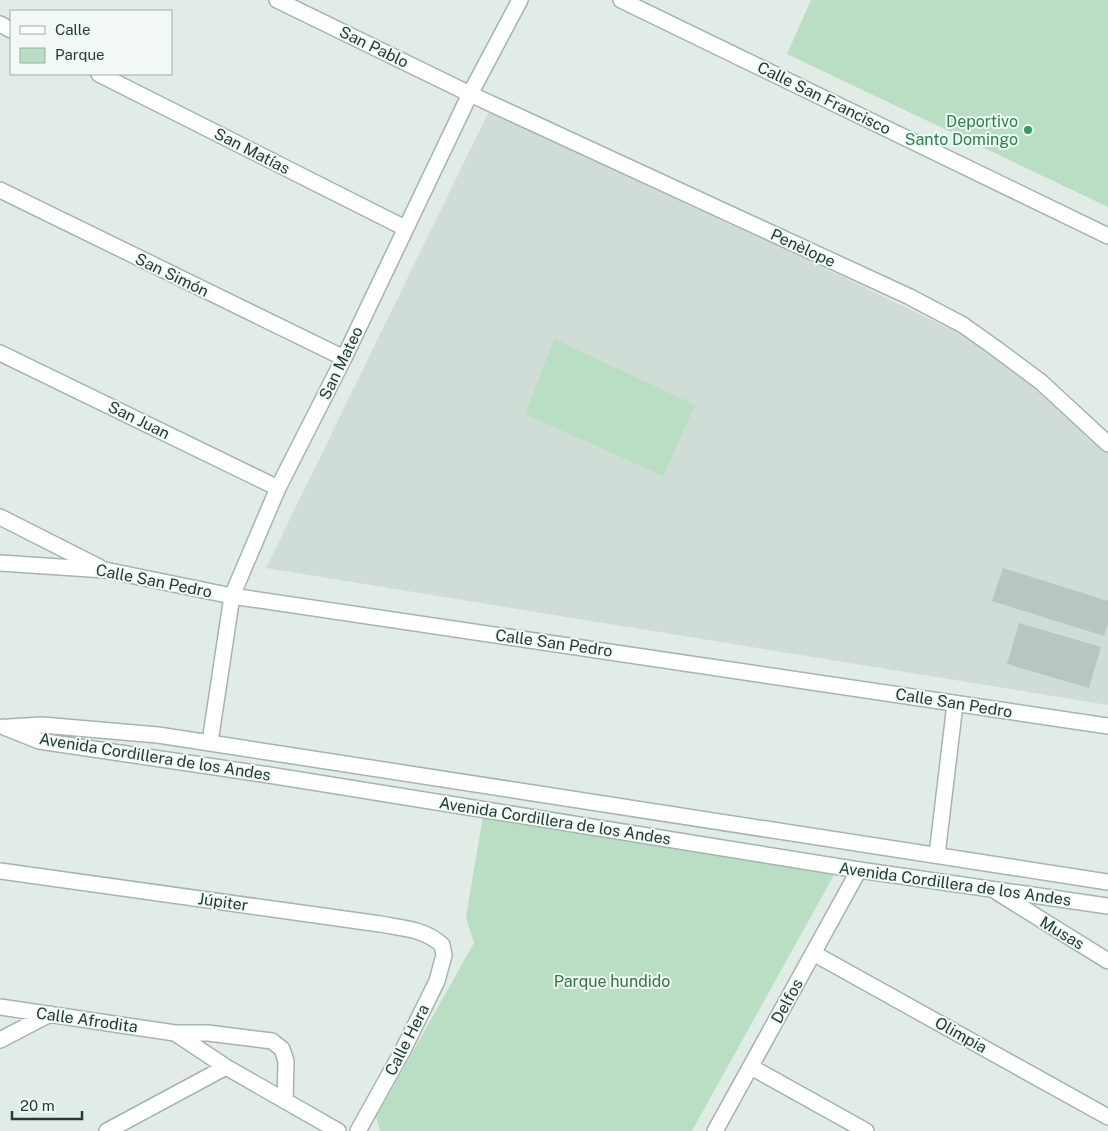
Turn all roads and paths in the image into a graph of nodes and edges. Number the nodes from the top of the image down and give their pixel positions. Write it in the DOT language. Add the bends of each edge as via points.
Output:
graph roads {
  1 [pos="278,0"];
  2 [pos="520,0"];
  3 [pos="621,0"];
  4 [pos="101,75"];
  5 [pos="470,94"];
  6 [pos="0,190"];
  7 [pos="405,228"];
  8 [pos="1108,236"];
  9 [pos="0,353"];
  10 [pos="344,358"];
  11 [pos="1108,444"];
  12 [pos="278,488"];
  13 [pos="0,517"];
  14 [pos="0,563"];
  15 [pos="105,570"];
  16 [pos="232,596"];
  17 [pos="955,704"];
  18 [pos="1108,726"];
  19 [pos="2,727"];
  20 [pos="210,742"];
  21 [pos="937,855"];
  22 [pos="859,870"];
  23 [pos="0,871"];
  24 [pos="1108,882"];
  25 [pos="991,889"];
  26 [pos="1108,906"];
  27 [pos="442,944"];
  28 [pos="813,953"];
  29 [pos="1108,961"];
  30 [pos="0,1007"];
  31 [pos="50,1014"];
  32 [pos="175,1033"];
  33 [pos="0,1040"];
  34 [pos="751,1066"];
  35 [pos="226,1067"];
  36 [pos="285,1101"];
  37 [pos="1108,1118"];
  38 [pos="107,1131"];
  39 [pos="338,1131"];
  40 [pos="358,1131"];
  41 [pos="715,1131"];
  42 [pos="866,1131"];
  1 -- 5 [label="street, San Pablo"];
  2 -- 5 [label="street, San Mateo"];
  3 -- 8 [label="street, Calle San Francisco"];
  4 -- 7 [label="street, San Matías"];
  5 -- 7 [label="street, San Mateo"];
  5 -- 11 [label="street, Penèlope" via="901,293 963,325 1040,382"];
  6 -- 10 [label="street, San Simón"];
  7 -- 10 [label="street, San Mateo"];
  9 -- 12 [label="street, San Juan"];
  10 -- 12 [label="street, San Mateo"];
  12 -- 16 [label="street, San Mateo"];
  13 -- 15 [label="street"];
  14 -- 15 [label="street, Calle San Pedro"];
  15 -- 16 [label="street, Calle San Pedro"];
  16 -- 17 [label="street, Calle San Pedro"];
  16 -- 20 [label="street, San Mateo"];
  17 -- 18 [label="street, Calle San Pedro"];
  17 -- 21 [label="street"];
  19 -- 20 [label="street, Avenida Cordillera de los Andes" via="91,729"];
  19 -- 22 [label="street, Avenida Cordillera de los Andes" via="39,741"];
  20 -- 21 [label="street, Avenida Cordillera de los Andes"];
  21 -- 24 [label="street, Avenida Cordillera de los Andes"];
  22 -- 25 [label="street, Avenida Cordillera de los Andes"];
  22 -- 28 [label="street, Delfos"];
  23 -- 27 [label="street, Júpiter" via="380,924 424,933"];
  25 -- 26 [label="street, Avenida Cordillera de los Andes"];
  25 -- 29 [label="street, Musas"];
  27 -- 40 [label="street, Calle Hera" via="444,955 437,981"];
  28 -- 34 [label="street, Delfos"];
  28 -- 37 [label="street, Olimpia"];
  30 -- 31 [label="street, Calle Afrodita"];
  31 -- 32 [label="street, Calle Afrodita"];
  31 -- 33 [label="street"];
  32 -- 35 [label="street, Calle Afrodita"];
  32 -- 36 [label="street, Calle Afrodita" via="208,1033 272,1041 282,1049 286,1061"];
  34 -- 41 [label="street, Delfos"];
  34 -- 42 [label="street"];
  35 -- 36 [label="street, Calle Afrodita"];
  35 -- 38 [label="street"];
  36 -- 39 [label="street, Calle Afrodita"];
}
